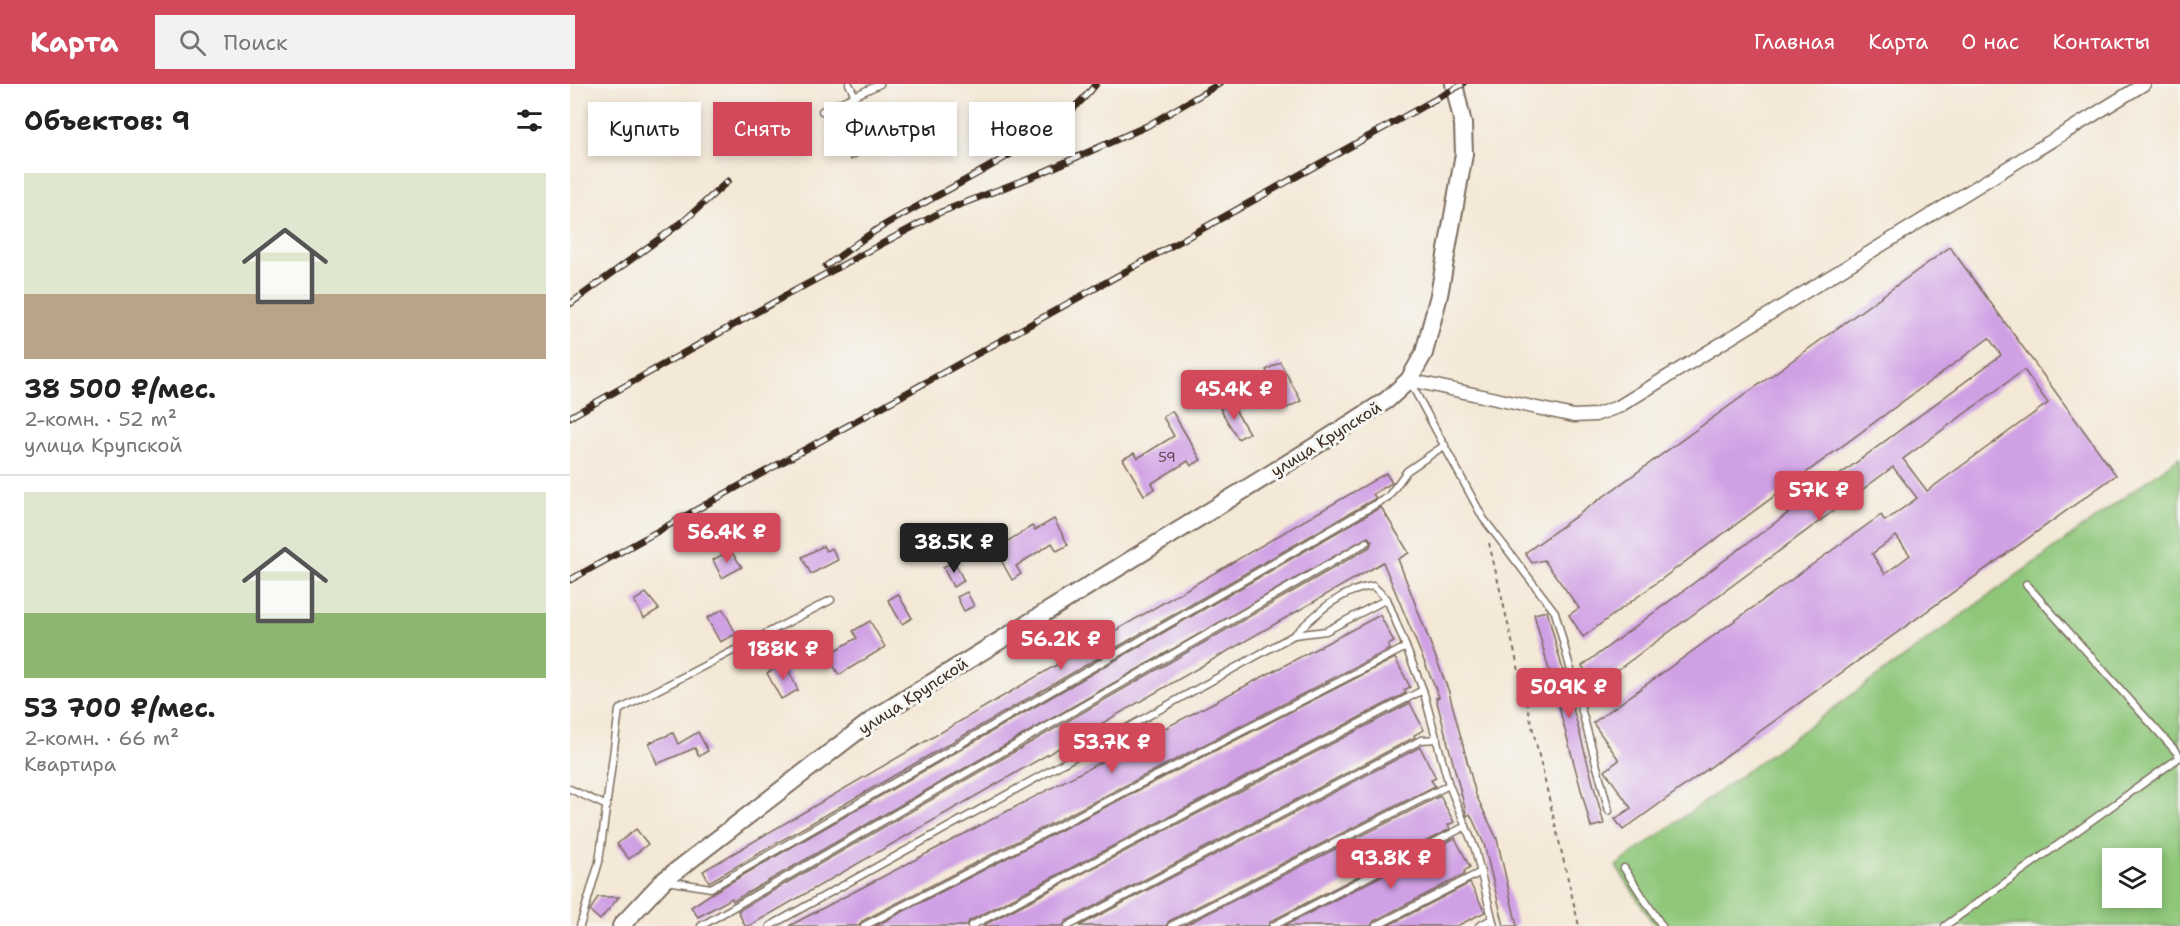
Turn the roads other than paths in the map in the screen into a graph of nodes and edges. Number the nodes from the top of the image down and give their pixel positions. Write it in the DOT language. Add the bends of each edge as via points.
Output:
graph roads {
  1 [pos="849,84"];
  2 [pos="880,84"];
  3 [pos="2144,84"];
  4 [pos="1455,86"];
  5 [pos="854,94"];
  6 [pos="822,111"];
  7 [pos="1409,380"];
  8 [pos="1444,445"];
  9 [pos="1367,542"];
  10 [pos="2026,584"];
  11 [pos="1387,599"];
  12 [pos="831,600"];
  13 [pos="1294,635"];
  14 [pos="1406,647"];
  15 [pos="1423,690"];
  16 [pos="1437,739"];
  17 [pos="2180,757"];
  18 [pos="1449,785"];
  19 [pos="570,789"];
  20 [pos="607,806"];
  21 [pos="1609,811"];
  22 [pos="1466,826"];
  23 [pos="1624,868"];
  24 [pos="1481,872"];
  25 [pos="663,881"];
  26 [pos="1493,923"];
  27 [pos="580,926"];
  28 [pos="621,926"];
  29 [pos="701,926"];
  30 [pos="770,926"];
  31 [pos="864,926"];
  32 [pos="971,926"];
  33 [pos="1068,926"];
  34 [pos="1171,926"];
  35 [pos="1273,926"];
  36 [pos="1376,926"];
  37 [pos="1479,926"];
  38 [pos="1662,926"];
  39 [pos="1945,926"];
  1 -- 5 [label="lane"];
  2 -- 5 [label="lane"];
  3 -- 7 [label="street" via="1618,407 1595,415 1574,416"];
  4 -- 7 [label="main road, улица Крупской" via="1464,154 1439,296 1424,353"];
  5 -- 6 [label="lane"];
  7 -- 8 [label="lane"];
  7 -- 25 [label="main road, улица Крупской" via="1387,400 1327,439 876,717"];
  8 -- 21 [label="lane" via="1483,518 1555,612"];
  8 -- 25 [label="lane" via="1407,471 1388,497 711,888"];
  9 -- 29 [label="lane"];
  10 -- 17 [label="lane"];
  11 -- 13 [label="lane" via="1326,631"];
  11 -- 13 [label="lane" via="1373,586 1356,588 1325,606"];
  11 -- 14 [label="lane"];
  12 -- 20 [label="lane" via="619,710"];
  13 -- 30 [label="lane"];
  14 -- 15 [label="lane"];
  14 -- 31 [label="lane"];
  15 -- 16 [label="lane"];
  15 -- 32 [label="lane"];
  16 -- 18 [label="lane"];
  16 -- 33 [label="lane" via="1421,740"];
  17 -- 39 [label="lane"];
  18 -- 22 [label="lane"];
  18 -- 34 [label="lane"];
  19 -- 20 [label="lane"];
  20 -- 27 [label="lane" via="599,862"];
  22 -- 24 [label="lane"];
  22 -- 35 [label="lane"];
  23 -- 38 [label="lane"];
  24 -- 26 [label="lane"];
  24 -- 36 [label="lane"];
  25 -- 28 [label="main road, улица Крупской"];
  26 -- 37 [label="lane"];
}
